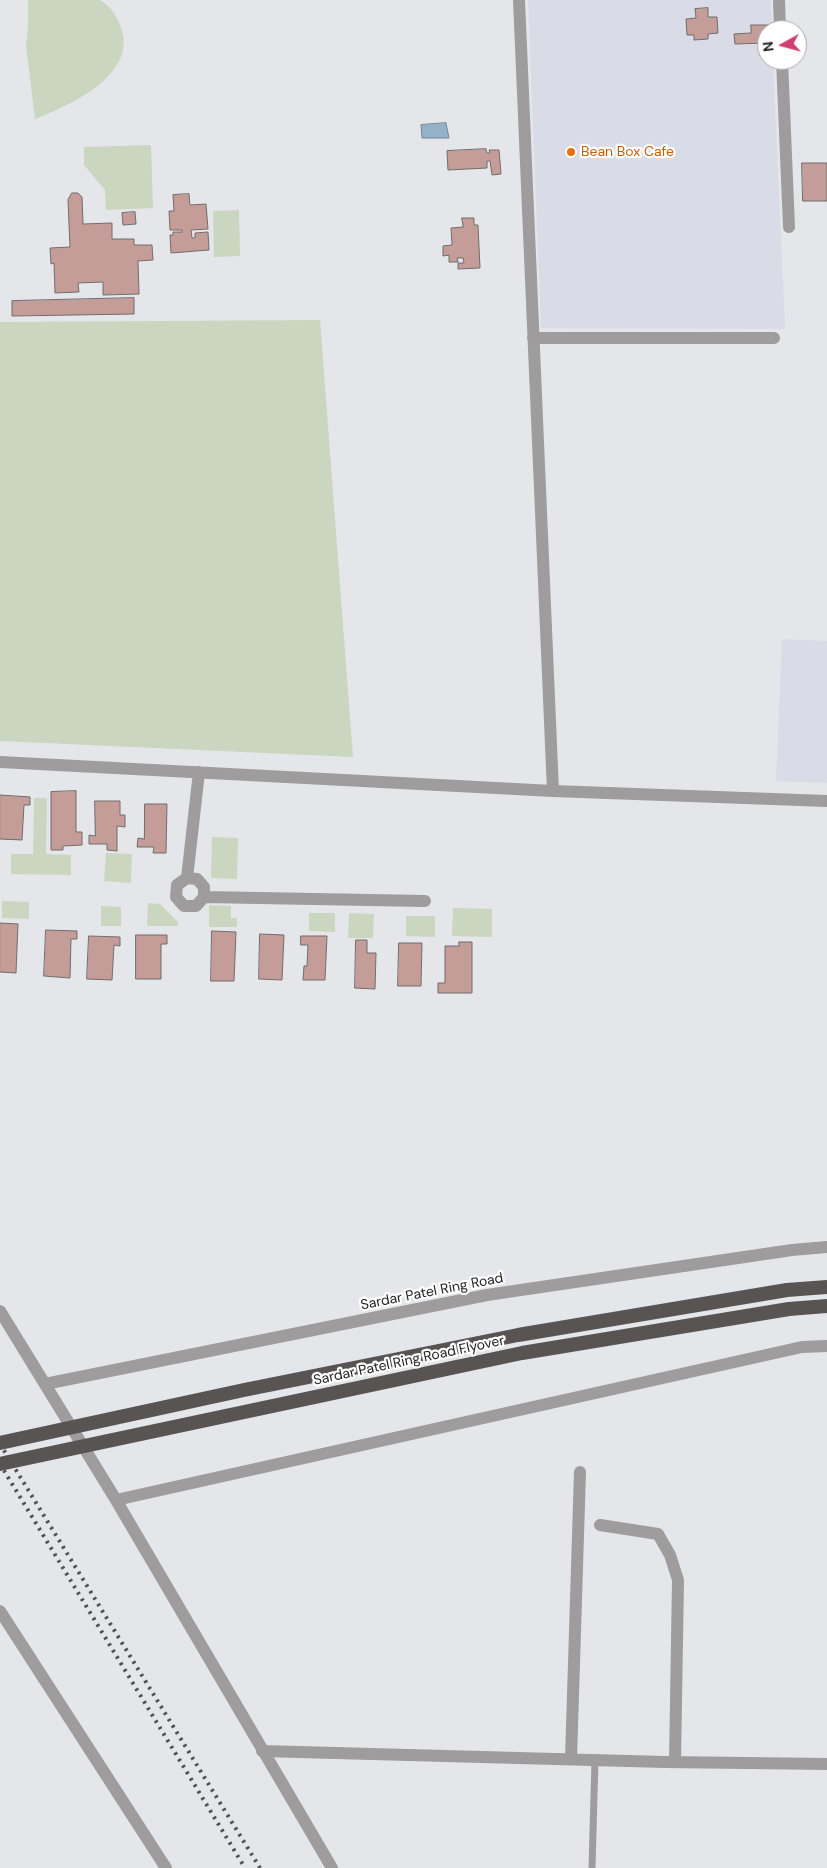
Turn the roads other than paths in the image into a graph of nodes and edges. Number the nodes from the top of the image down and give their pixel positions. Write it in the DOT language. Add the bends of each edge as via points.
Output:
graph roads {
  1 [pos="518,0"];
  2 [pos="779,0"];
  3 [pos="780,20"];
  4 [pos="782,70"];
  5 [pos="789,227"];
  6 [pos="533,338"];
  7 [pos="774,338"];
  8 [pos="0,762"];
  9 [pos="199,772"];
  10 [pos="553,791"];
  11 [pos="827,801"];
  12 [pos="186,878"];
  13 [pos="204,897"];
  14 [pos="425,901"];
  15 [pos="827,1247"];
  16 [pos="827,1287"];
  17 [pos="827,1306"];
  18 [pos="0,1310"];
  19 [pos="827,1346"];
  20 [pos="45,1384"];
  21 [pos="0,1443"];
  22 [pos="0,1464"];
  23 [pos="580,1472"];
  24 [pos="116,1500"];
  25 [pos="600,1524"];
  26 [pos="0,1611"];
  27 [pos="262,1751"];
  28 [pos="571,1759"];
  29 [pos="595,1760"];
  30 [pos="675,1762"];
  31 [pos="827,1764"];
  32 [pos="166,1868"];
  33 [pos="332,1868"];
  34 [pos="592,1868"];
  1 -- 6 [label="street"];
  2 -- 3 [label="street"];
  4 -- 5 [label="street"];
  6 -- 7 [label="street"];
  6 -- 10 [label="street"];
  8 -- 9 [label="street"];
  9 -- 10 [label="street"];
  9 -- 12 [label="street"];
  10 -- 11 [label="street"];
  12 -- 13 [label="street" via="197,879 204,887"];
  12 -- 13 [label="street" via="177,885 176,897 184,906 196,906"];
  13 -- 14 [label="street"];
  15 -- 20 [label="street, Sardar Patel Ring Road" via="488,1295"];
  16 -- 21 [label="highway, Sardar Patel Ring Road Flyover" via="787,1290 518,1335"];
  17 -- 22 [label="highway, Sardar Patel Ring Road Flyover" via="789,1309 522,1353"];
  18 -- 20 [label="street"];
  19 -- 24 [label="street" via="802,1347"];
  20 -- 24 [label="street"];
  23 -- 28 [label="street"];
  24 -- 27 [label="street"];
  25 -- 30 [label="street" via="658,1534 670,1555 678,1580"];
  26 -- 32 [label="street"];
  27 -- 28 [label="street"];
  27 -- 33 [label="street"];
  28 -- 29 [label="street"];
  29 -- 30 [label="street"];
  29 -- 34 [label="lane"];
  30 -- 31 [label="street"];
}
